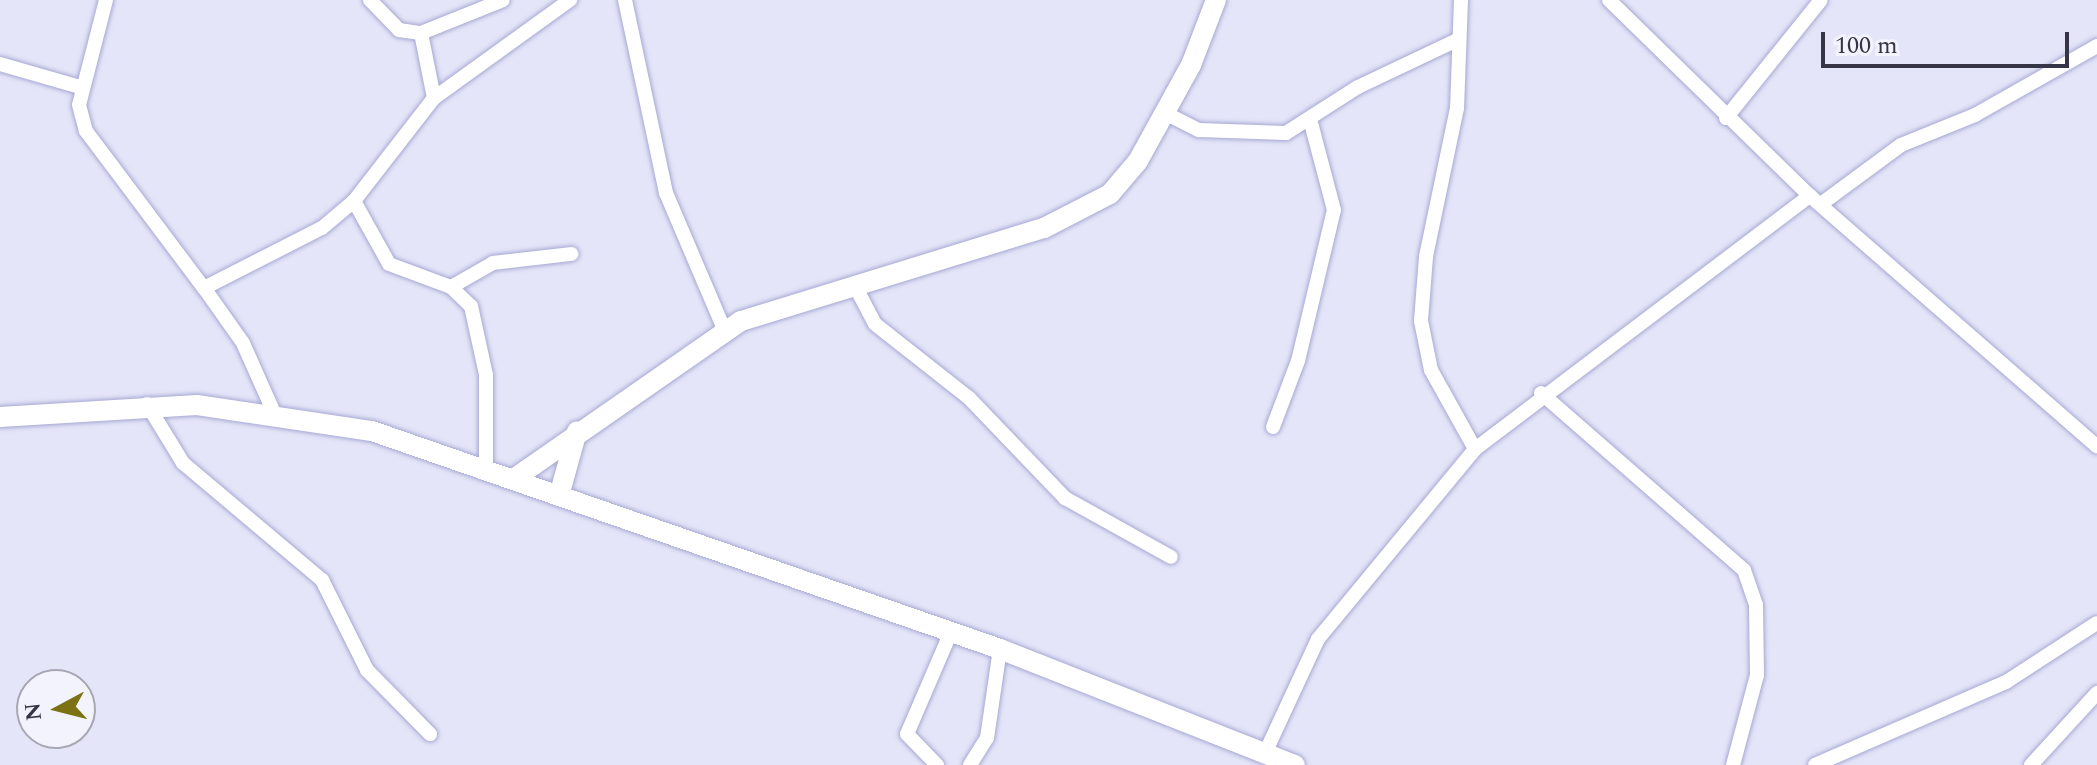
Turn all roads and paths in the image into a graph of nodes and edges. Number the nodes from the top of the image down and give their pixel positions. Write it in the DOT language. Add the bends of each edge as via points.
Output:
graph roads {
  1 [pos="106,0"];
  2 [pos="370,0"];
  3 [pos="503,0"];
  4 [pos="570,0"];
  5 [pos="625,0"];
  6 [pos="1216,0"];
  7 [pos="1461,0"];
  8 [pos="1609,0"];
  9 [pos="1821,0"];
  10 [pos="421,33"];
  11 [pos="1459,39"];
  12 [pos="2097,46"];
  13 [pos="0,64"];
  14 [pos="83,88"];
  15 [pos="434,98"];
  16 [pos="1165,113"];
  17 [pos="1726,118"];
  18 [pos="1310,119"];
  19 [pos="1815,200"];
  20 [pos="354,201"];
  21 [pos="571,254"];
  22 [pos="854,284"];
  23 [pos="451,287"];
  24 [pos="204,288"];
  25 [pos="725,331"];
  26 [pos="1541,393"];
  27 [pos="147,404"];
  28 [pos="275,415"];
  29 [pos="0,417"];
  30 [pos="1273,427"];
  31 [pos="577,431"];
  32 [pos="2097,446"];
  33 [pos="1475,449"];
  34 [pos="486,467"];
  35 [pos="515,478"];
  36 [pos="559,496"];
  37 [pos="1171,557"];
  38 [pos="2097,623"];
  39 [pos="951,632"];
  40 [pos="1000,649"];
  41 [pos="2097,693"];
  42 [pos="430,734"];
  43 [pos="1266,751"];
  44 [pos="937,765"];
  45 [pos="970,765"];
  46 [pos="1295,765"];
  47 [pos="1733,765"];
  48 [pos="1815,765"];
  49 [pos="2031,765"];
  1 -- 14 [label="street"];
  2 -- 10 [label="street" via="399,30"];
  3 -- 10 [label="street"];
  4 -- 15 [label="street"];
  5 -- 25 [label="street" via="666,193"];
  6 -- 16 [label="main road"];
  7 -- 11 [label="street"];
  8 -- 17 [label="street"];
  9 -- 17 [label="street"];
  10 -- 15 [label="street"];
  11 -- 18 [label="street"];
  11 -- 33 [label="street" via="1457,108 1426,257 1421,321 1431,370"];
  12 -- 19 [label="street" via="1975,115 1901,145"];
  13 -- 14 [label="street"];
  14 -- 24 [label="street" via="79,105 100,160"];
  15 -- 20 [label="street"];
  16 -- 18 [label="street" via="1199,130 1250,137 1286,133"];
  16 -- 22 [label="main road" via="1110,194 1074,217"];
  17 -- 19 [label="street"];
  18 -- 30 [label="street" via="1334,210 1298,361"];
  19 -- 26 [label="street"];
  19 -- 32 [label="street"];
  20 -- 23 [label="street" via="389,264"];
  20 -- 24 [label="street" via="274,258"];
  21 -- 23 [label="street" via="493,263"];
  22 -- 25 [label="main road"];
  22 -- 37 [label="street" via="875,324 946,377 1065,498"];
  23 -- 34 [label="street" via="471,306 481,336"];
  24 -- 28 [label="street" via="243,343"];
  25 -- 31 [label="main road"];
  26 -- 33 [label="street"];
  26 -- 47 [label="street" via="1744,570 1756,605 1757,675"];
  27 -- 28 [label="main road"];
  27 -- 29 [label="main road"];
  27 -- 42 [label="street" via="183,463 322,580 367,670"];
  28 -- 34 [label="main road" via="372,431"];
  31 -- 35 [label="main road"];
  31 -- 36 [label="main road"];
  33 -- 43 [label="street" via="1318,639 1284,699"];
  34 -- 35 [label="main road"];
  35 -- 36 [label="main road"];
  36 -- 39 [label="main road"];
  38 -- 48 [label="street" via="2006,682"];
  39 -- 40 [label="main road"];
  39 -- 44 [label="street" via="907,734"];
  40 -- 43 [label="main road"];
  40 -- 45 [label="street" via="987,738"];
  41 -- 49 [label="street"];
  43 -- 46 [label="main road"];
}
